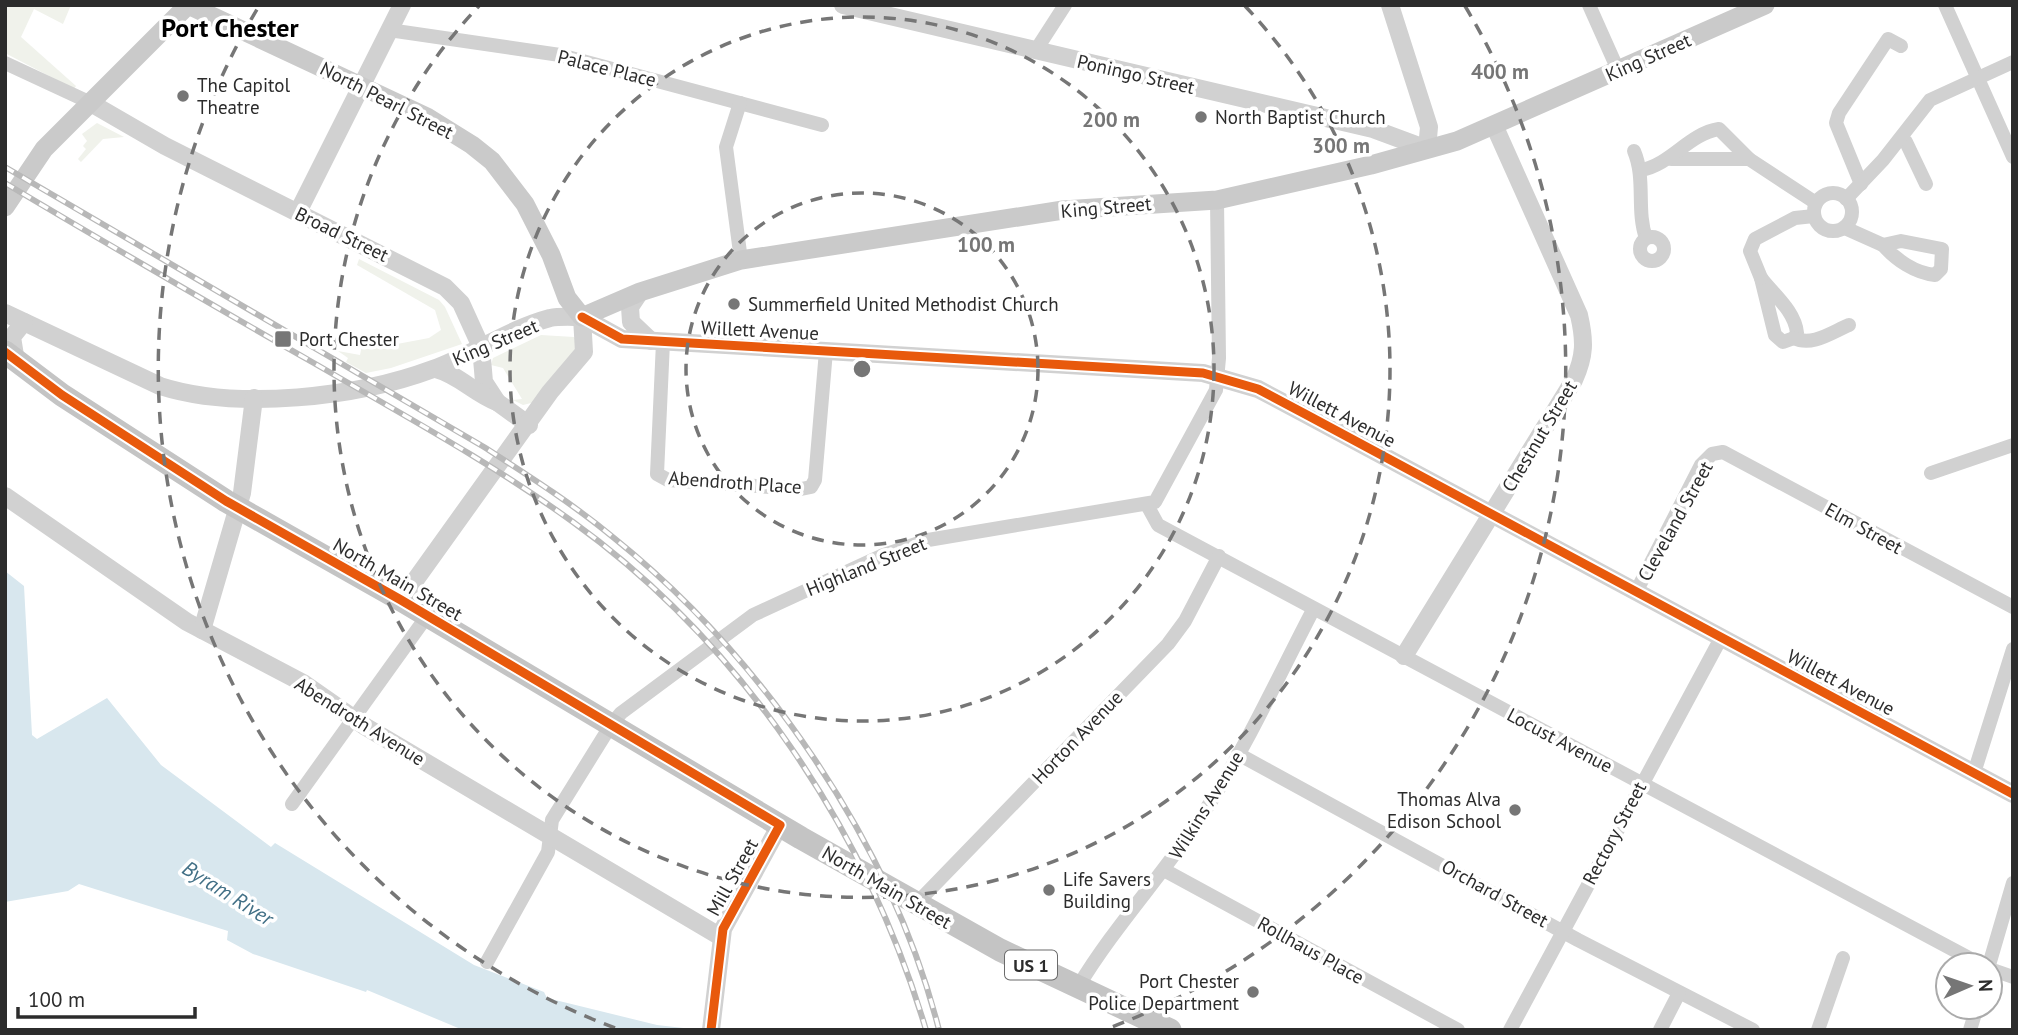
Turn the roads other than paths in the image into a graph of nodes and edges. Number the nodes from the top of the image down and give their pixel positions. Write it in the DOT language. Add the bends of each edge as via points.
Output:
graph roads {
  1 [pos="188,5"];
  2 [pos="402,5"];
  3 [pos="843,5"];
  4 [pos="1065,5"];
  5 [pos="1390,5"];
  6 [pos="1589,5"];
  7 [pos="1945,5"];
  8 [pos="1755,7"];
  9 [pos="896,11"];
  10 [pos="389,30"];
  11 [pos="1901,47"];
  12 [pos="1036,50"];
  13 [pos="2013,62"];
  14 [pos="5,63"];
  15 [pos="1618,70"];
  16 [pos="1978,78"];
  17 [pos="361,87"];
  18 [pos="89,102"];
  19 [pos="740,103"];
  20 [pos="822,125"];
  21 [pos="1494,125"];
  22 [pos="1901,138"];
  23 [pos="1427,149"];
  24 [pos="1634,151"];
  25 [pos="2013,157"];
  26 [pos="1671,159"];
  27 [pos="1749,159"];
  28 [pos="1641,170"];
  29 [pos="1861,184"];
  30 [pos="1926,184"];
  31 [pos="1846,199"];
  32 [pos="1217,200"];
  33 [pos="6,204"];
  34 [pos="1815,210"];
  35 [pos="298,212"];
  36 [pos="1845,228"];
  37 [pos="1646,238"];
  38 [pos="1883,245"];
  39 [pos="741,260"];
  40 [pos="639,292"];
  41 [pos="5,313"];
  42 [pos="582,317"];
  43 [pos="24,322"];
  44 [pos="1849,325"];
  45 [pos="657,341"];
  46 [pos="481,347"];
  47 [pos="825,351"];
  48 [pos="11,357"];
  49 [pos="436,369"];
  50 [pos="1217,376"];
  51 [pos="254,398"];
  52 [pos="496,402"];
  53 [pos="529,425"];
  54 [pos="2013,445"];
  55 [pos="1716,453"];
  56 [pos="1931,472"];
  57 [pos="5,496"];
  58 [pos="1147,505"];
  59 [pos="238,508"];
  60 [pos="1492,514"];
  61 [pos="1219,556"];
  62 [pos="1636,592"];
  63 [pos="401,600"];
  64 [pos="2013,607"];
  65 [pos="1313,610"];
  66 [pos="427,616"];
  67 [pos="202,629"];
  68 [pos="1721,638"];
  69 [pos="2013,649"];
  70 [pos="1404,656"];
  71 [pos="352,718"];
  72 [pos="611,725"];
  73 [pos="1238,754"];
  74 [pos="1974,773"];
  75 [pos="1640,784"];
  76 [pos="2013,794"];
  77 [pos="292,804"];
  78 [pos="780,825"];
  79 [pos="550,836"];
  80 [pos="1164,870"];
  81 [pos="2013,883"];
  82 [pos="916,904"];
  83 [pos="1563,931"];
  84 [pos="721,937"];
  85 [pos="1956,951"];
  86 [pos="1994,951"];
  87 [pos="1843,958"];
  88 [pos="487,962"];
  89 [pos="1078,987"];
  90 [pos="1679,993"];
  91 [pos="711,1026"];
  92 [pos="1171,1030"];
  93 [pos="1458,1030"];
  94 [pos="1510,1030"];
  95 [pos="1660,1030"];
  96 [pos="1753,1030"];
  97 [pos="1818,1030"];
  1 -- 17 [label="main road, North Pearl Street"];
  1 -- 18 [label="main road"];
  2 -- 10 [label="street"];
  3 -- 9 [label="street, Poningo Street"];
  4 -- 12 [label="street"];
  5 -- 23 [label="street" via="1429,127"];
  6 -- 15 [label="street"];
  7 -- 16 [label="street"];
  8 -- 15 [label="main road, King Street"];
  9 -- 12 [label="street, Poningo Street"];
  10 -- 17 [label="street"];
  10 -- 19 [label="street, Palace Place" via="560,55"];
  11 -- 29 [label="street" via="1888,39 1836,123"];
  12 -- 23 [label="street, Poningo Street" via="1373,129"];
  13 -- 16 [label="street"];
  14 -- 18 [label="street"];
  15 -- 21 [label="main road, King Street"];
  16 -- 22 [label="street" via="1930,100"];
  16 -- 25 [label="street"];
  17 -- 35 [label="street"];
  17 -- 42 [label="main road, North Pearl Street" via="426,117 492,161 525,204 567,298"];
  18 -- 33 [label="main road" via="44,149"];
  18 -- 35 [label="street, Broad Street" via="165,146"];
  19 -- 20 [label="street, Palace Place"];
  19 -- 39 [label="street" via="726,147"];
  21 -- 23 [label="main road, King Street"];
  21 -- 60 [label="street, Chestnut Street" via="1579,315 1585,341 1574,380"];
  22 -- 29 [label="street"];
  22 -- 30 [label="street"];
  23 -- 32 [label="main road, King Street"];
  24 -- 28 [label="street"];
  26 -- 27 [label="street"];
  26 -- 27 [label="street" via="1685,145 1719,129"];
  26 -- 28 [label="street"];
  27 -- 34 [label="street"];
  28 -- 37 [label="street"];
  29 -- 31 [label="street"];
  31 -- 34 [label="street" via="1832,193"];
  31 -- 36 [label="street" via="1852,211"];
  32 -- 39 [label="main road, King Street" via="1063,210"];
  32 -- 50 [label="street"];
  34 -- 36 [label="street" via="1819,226"];
  34 -- 44 [label="street" via="1755,239 1750,251 1761,278 1797,326 1794,338 1812,341"];
  35 -- 46 [label="street, Broad Street" via="452,292"];
  36 -- 38 [label="street"];
  39 -- 40 [label="main road, King Street"];
  40 -- 42 [label="main road, King Street"];
  40 -- 45 [label="street" via="630,307 631,322"];
  41 -- 43 [label="street, King Street"];
  42 -- 45 [label="street, Willett Avenue" via="622,339"];
  42 -- 46 [label="street, King Street" via="551,318"];
  42 -- 53 [label="street" via="584,352"];
  43 -- 48 [label="street" via="12,337"];
  43 -- 51 [label="street, King Street" via="173,390"];
  45 -- 47 [label="street, Willett Avenue"];
  45 -- 47 [label="street, Abendroth Place" via="657,474 668,480 801,489 811,487 815,480"];
  46 -- 49 [label="street, King Street"];
  46 -- 52 [label="street, Broad Street" via="484,382"];
  47 -- 50 [label="street, Willett Avenue"];
  48 -- 59 [label="main road, North Main Street / US 1" via="73,403"];
  49 -- 51 [label="street, King Street" via="358,390"];
  49 -- 52 [label="street, King Street"];
  50 -- 58 [label="street" via="1216,390 1164,489"];
  50 -- 60 [label="street, Willett Avenue" via="1258,389"];
  51 -- 59 [label="street"];
  52 -- 53 [label="street"];
  53 -- 63 [label="street"];
  54 -- 56 [label="street"];
  55 -- 62 [label="street, Cleveland Street" via="1702,465"];
  55 -- 64 [label="street, Elm Street" via="1730,454"];
  57 -- 67 [label="street, Abendroth Avenue" via="105,568"];
  58 -- 61 [label="street, Locust Avenue" via="1158,525"];
  58 -- 72 [label="street, Highland Street" via="928,540 855,566 753,615 641,697"];
  59 -- 63 [label="main road, North Main Street / US 1"];
  59 -- 67 [label="street"];
  60 -- 62 [label="street, Willett Avenue"];
  60 -- 70 [label="street, Chestnut Street"];
  61 -- 65 [label="street, Locust Avenue"];
  61 -- 82 [label="street, Horton Avenue" via="1168,644"];
  62 -- 68 [label="street, Willett Avenue"];
  63 -- 66 [label="main road, North Main Street / US 1"];
  65 -- 70 [label="street, Locust Avenue"];
  65 -- 73 [label="street, Wilkins Avenue"];
  66 -- 71 [label="street"];
  66 -- 72 [label="main road, North Main Street / US 1"];
  67 -- 71 [label="street, Abendroth Avenue" via="303,683"];
  68 -- 74 [label="street, Willett Avenue"];
  68 -- 75 [label="street, Rectory Street"];
  69 -- 74 [label="street"];
  70 -- 75 [label="street, Locust Avenue"];
  71 -- 77 [label="street"];
  71 -- 79 [label="street, Abendroth Avenue"];
  72 -- 78 [label="main road, North Main Street / US 1"];
  72 -- 79 [label="street, Highland Street" via="552,820"];
  73 -- 80 [label="street, Wilkins Avenue"];
  73 -- 83 [label="street, Orchard Street"];
  74 -- 76 [label="street, Willett Avenue"];
  75 -- 83 [label="street, Rectory Street"];
  75 -- 85 [label="street, Locust Avenue"];
  78 -- 82 [label="main road, North Main Street / US 1"];
  78 -- 84 [label="street, Mill Street"];
  79 -- 84 [label="street, Abendroth Avenue"];
  79 -- 88 [label="street, Highland Street" via="548,852"];
  80 -- 89 [label="street, Wilkins Avenue" via="1098,953"];
  80 -- 93 [label="street, Rollhaus Place"];
  81 -- 86 [label="street"];
  82 -- 89 [label="main road, North Main Street / US 1"];
  83 -- 90 [label="street, Orchard Street"];
  83 -- 94 [label="street, Rectory Street"];
  84 -- 91 [label="street, Mill Street"];
  87 -- 97 [label="street"];
  89 -- 92 [label="main road, North Main Street / US 1"];
  90 -- 95 [label="street"];
  90 -- 96 [label="street, Orchard Street"];
}
